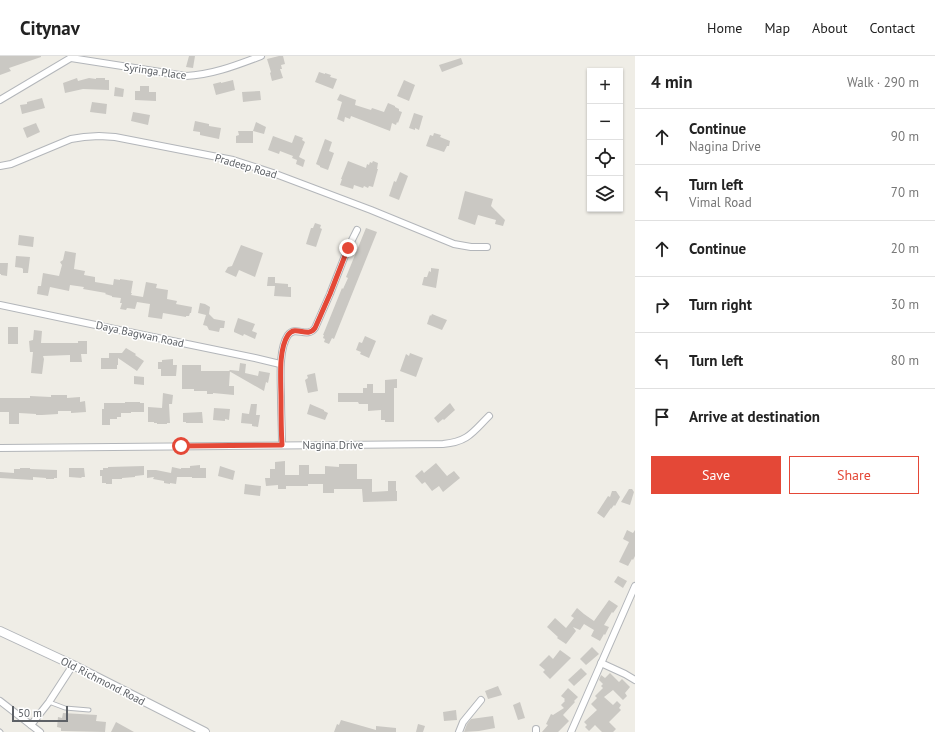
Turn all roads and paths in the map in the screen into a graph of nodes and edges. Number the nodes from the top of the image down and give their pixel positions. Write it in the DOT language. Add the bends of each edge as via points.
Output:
graph roads {
  1 [pos="261,56"];
  2 [pos="73,57"];
  3 [pos="0,100"];
  4 [pos="0,166"];
  5 [pos="356,230"];
  6 [pos="487,247"];
  7 [pos="0,305"];
  8 [pos="280,364"];
  9 [pos="489,416"];
  10 [pos="282,445"];
  11 [pos="0,448"];
  12 [pos="635,586"];
  13 [pos="0,631"];
  14 [pos="602,663"];
  15 [pos="73,665"];
  16 [pos="635,680"];
  17 [pos="481,700"];
  18 [pos="0,701"];
  19 [pos="48,702"];
  20 [pos="89,710"];
  21 [pos="31,725"];
  22 [pos="40,732"];
  23 [pos="205,732"];
  24 [pos="459,732"];
  25 [pos="571,732"];
  1 -- 2 [label="street, Syringa Place" via="198,76"];
  2 -- 3 [label="street"];
  4 -- 6 [label="street, Pradeep Road" via="11,164 71,139 84,136 114,137 233,160 274,173 454,244"];
  5 -- 8 [label="street" via="315,328 310,332 290,333"];
  7 -- 8 [label="street, Daya Bagwan Road"];
  8 -- 10 [label="street"];
  9 -- 10 [label="street, Nagina Drive" via="470,435 453,443"];
  10 -- 11 [label="street, Nagina Drive"];
  12 -- 14 [label="street"];
  13 -- 15 [label="street, Old Richmond Road"];
  14 -- 16 [label="street"];
  14 -- 25 [label="street"];
  15 -- 19 [label="street"];
  15 -- 23 [label="street, Old Richmond Road"];
  17 -- 24 [label="street" via="463,722"];
  18 -- 21 [label="street"];
  19 -- 20 [label="lane" via="65,708"];
  19 -- 21 [label="street"];
  21 -- 22 [label="street"];
}
